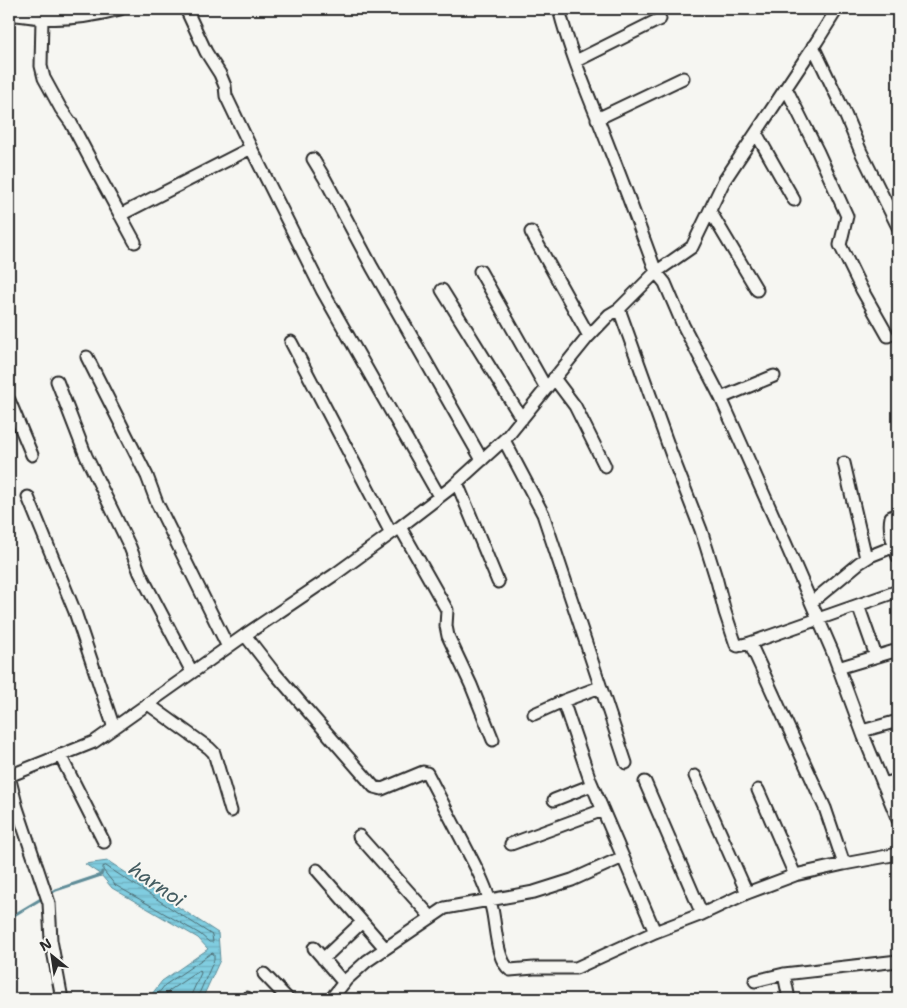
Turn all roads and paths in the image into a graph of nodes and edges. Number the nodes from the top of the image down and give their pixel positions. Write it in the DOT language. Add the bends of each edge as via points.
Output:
graph roads {
  1 [pos="120,9"];
  2 [pos="186,9"];
  3 [pos="559,9"];
  4 [pos="837,9"];
  5 [pos="9,14"];
  6 [pos="42,18"];
  7 [pos="660,20"];
  8 [pos="814,46"];
  9 [pos="576,61"];
  10 [pos="683,78"];
  11 [pos="786,88"];
  12 [pos="597,119"];
  13 [pos="756,133"];
  14 [pos="251,148"];
  15 [pos="313,159"];
  16 [pos="794,200"];
  17 [pos="710,211"];
  18 [pos="120,214"];
  19 [pos="898,227"];
  20 [pos="531,232"];
  21 [pos="135,242"];
  22 [pos="480,271"];
  23 [pos="656,272"];
  24 [pos="442,290"];
  25 [pos="756,290"];
  26 [pos="619,309"];
  27 [pos="589,336"];
  28 [pos="888,336"];
  29 [pos="291,342"];
  30 [pos="87,357"];
  31 [pos="774,376"];
  32 [pos="554,378"];
  33 [pos="56,381"];
  34 [pos="546,388"];
  35 [pos="721,398"];
  36 [pos="9,400"];
  37 [pos="522,419"];
  38 [pos="504,440"];
  39 [pos="32,455"];
  40 [pos="482,460"];
  41 [pos="844,463"];
  42 [pos="604,466"];
  43 [pos="457,483"];
  44 [pos="439,496"];
  45 [pos="28,498"];
  46 [pos="898,514"];
  47 [pos="395,530"];
  48 [pos="897,552"];
  49 [pos="866,558"];
  50 [pos="498,582"];
  51 [pos="898,591"];
  52 [pos="812,602"];
  53 [pos="858,605"];
  54 [pos="819,619"];
  55 [pos="245,635"];
  56 [pos="750,644"];
  57 [pos="228,647"];
  58 [pos="898,650"];
  59 [pos="876,656"];
  60 [pos="838,668"];
  61 [pos="192,672"];
  62 [pos="600,687"];
  63 [pos="563,701"];
  64 [pos="148,704"];
  65 [pos="534,714"];
  66 [pos="898,721"];
  67 [pos="114,728"];
  68 [pos="862,731"];
  69 [pos="493,740"];
  70 [pos="60,755"];
  71 [pos="626,763"];
  72 [pos="9,776"];
  73 [pos="695,776"];
  74 [pos="898,780"];
  75 [pos="645,782"];
  76 [pos="883,784"];
  77 [pos="592,785"];
  78 [pos="758,790"];
  79 [pos="554,800"];
  80 [pos="603,810"];
  81 [pos="231,811"];
  82 [pos="898,820"];
  83 [pos="359,836"];
  84 [pos="104,842"];
  85 [pos="511,844"];
  86 [pos="898,854"];
  87 [pos="623,857"];
  88 [pos="844,864"];
  89 [pos="317,870"];
  90 [pos="795,875"];
  91 [pos="747,894"];
  92 [pos="489,899"];
  93 [pos="702,914"];
  94 [pos="430,917"];
  95 [pos="362,922"];
  96 [pos="655,932"];
  97 [pos="314,948"];
  98 [pos="385,948"];
  99 [pos="323,959"];
  100 [pos="898,961"];
  101 [pos="264,974"];
  102 [pos="784,974"];
  103 [pos="755,981"];
  104 [pos="344,983"];
  105 [pos="62,999"];
  106 [pos="288,999"];
  107 [pos="331,999"];
  108 [pos="789,999"];
  1 -- 6 [label="street" via="102,14"];
  2 -- 14 [label="street" via="220,74 226,96"];
  3 -- 9 [label="street"];
  4 -- 8 [label="street"];
  5 -- 6 [label="street"];
  6 -- 18 [label="street" via="41,66 44,78"];
  7 -- 9 [label="street"];
  8 -- 11 [label="street"];
  8 -- 19 [label="street" via="860,152"];
  9 -- 12 [label="street"];
  10 -- 12 [label="street"];
  11 -- 13 [label="street"];
  11 -- 28 [label="street" via="847,216 840,245"];
  12 -- 23 [label="street"];
  13 -- 16 [label="street"];
  13 -- 17 [label="street" via="724,182"];
  14 -- 18 [label="street"];
  14 -- 44 [label="street" via="322,290"];
  15 -- 40 [label="street"];
  17 -- 23 [label="street" via="692,247"];
  17 -- 25 [label="street"];
  18 -- 21 [label="street"];
  20 -- 27 [label="street"];
  22 -- 34 [label="street"];
  23 -- 26 [label="street"];
  23 -- 35 [label="street" via="665,282"];
  24 -- 37 [label="street"];
  26 -- 27 [label="street"];
  26 -- 56 [label="street" via="702,530 736,645"];
  27 -- 32 [label="street"];
  29 -- 47 [label="street"];
  30 -- 57 [label="street"];
  31 -- 35 [label="street"];
  32 -- 34 [label="street"];
  32 -- 42 [label="street" via="575,406"];
  33 -- 61 [label="street" via="140,574"];
  34 -- 37 [label="street"];
  35 -- 52 [label="street"];
  36 -- 39 [label="street"];
  37 -- 38 [label="street"];
  38 -- 40 [label="street"];
  38 -- 62 [label="street" via="542,514"];
  40 -- 43 [label="street"];
  41 -- 49 [label="street"];
  43 -- 44 [label="street"];
  43 -- 50 [label="street"];
  44 -- 47 [label="street"];
  45 -- 67 [label="street" via="75,612"];
  46 -- 48 [label="street" via="890,522"];
  47 -- 55 [label="street"];
  47 -- 69 [label="street" via="447,610 448,636"];
  48 -- 49 [label="street"];
  49 -- 52 [label="street"];
  51 -- 53 [label="street"];
  52 -- 54 [label="street"];
  53 -- 54 [label="street"];
  53 -- 59 [label="street"];
  54 -- 56 [label="street"];
  54 -- 60 [label="street"];
  55 -- 57 [label="street"];
  55 -- 92 [label="street" via="374,787 382,789 427,773 485,884"];
  56 -- 88 [label="street" via="825,808"];
  57 -- 61 [label="street"];
  58 -- 59 [label="street"];
  59 -- 60 [label="street"];
  60 -- 68 [label="street"];
  61 -- 64 [label="street"];
  62 -- 63 [label="street"];
  62 -- 71 [label="street"];
  63 -- 65 [label="street"];
  63 -- 77 [label="street"];
  64 -- 67 [label="street"];
  64 -- 81 [label="street" via="214,754"];
  66 -- 68 [label="street"];
  67 -- 70 [label="street" via="94,742"];
  68 -- 76 [label="street"];
  70 -- 72 [label="street"];
  70 -- 84 [label="street"];
  72 -- 105 [label="street" via="49,903 51,940"];
  73 -- 91 [label="street"];
  74 -- 76 [label="street"];
  75 -- 93 [label="street"];
  76 -- 82 [label="street"];
  77 -- 79 [label="street"];
  77 -- 80 [label="street"];
  78 -- 90 [label="street"];
  80 -- 85 [label="street"];
  80 -- 87 [label="street"];
  83 -- 94 [label="street"];
  86 -- 88 [label="street"];
  87 -- 92 [label="street" via="572,880 534,892"];
  87 -- 96 [label="street"];
  88 -- 90 [label="street"];
  89 -- 95 [label="street"];
  90 -- 91 [label="street"];
  91 -- 93 [label="street"];
  92 -- 94 [label="street" via="445,908"];
  92 -- 96 [label="street" via="500,952 510,970 576,968"];
  93 -- 96 [label="street"];
  94 -- 98 [label="street"];
  95 -- 98 [label="street"];
  95 -- 99 [label="street"];
  97 -- 99 [label="street"];
  98 -- 104 [label="street"];
  99 -- 104 [label="street"];
  100 -- 102 [label="street"];
  101 -- 106 [label="street"];
  102 -- 103 [label="street"];
  102 -- 108 [label="street"];
  104 -- 107 [label="street"];
}
